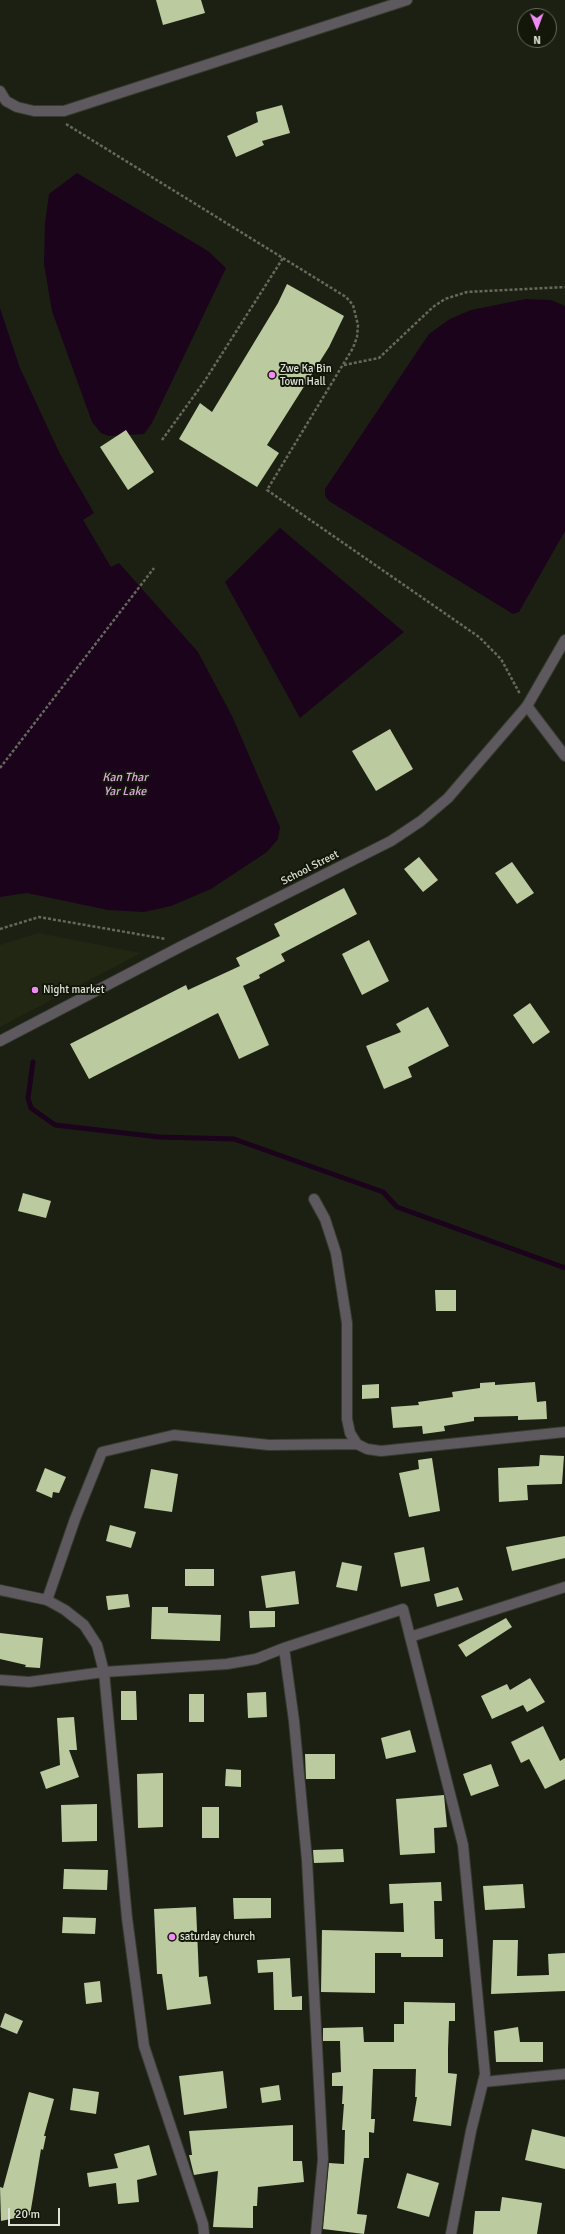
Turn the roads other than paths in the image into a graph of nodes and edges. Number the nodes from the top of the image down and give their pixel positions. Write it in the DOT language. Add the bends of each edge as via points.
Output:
graph roads {
  1 [pos="407,0"];
  2 [pos="0,91"];
  3 [pos="565,640"];
  4 [pos="527,706"];
  5 [pos="565,756"];
  6 [pos="0,1041"];
  7 [pos="314,1199"];
  8 [pos="565,1432"];
  9 [pos="357,1444"];
  10 [pos="565,1587"];
  11 [pos="0,1590"];
  12 [pos="47,1600"];
  13 [pos="410,1638"];
  14 [pos="284,1648"];
  15 [pos="104,1672"];
  16 [pos="0,1680"];
  17 [pos="565,2074"];
  18 [pos="483,2082"];
  19 [pos="204,2234"];
  20 [pos="316,2234"];
  21 [pos="451,2234"];
  1 -- 2 [label="street" via="64,111 34,111 17,107 6,101"];
  3 -- 4 [label="street, School Street"];
  4 -- 5 [label="street"];
  4 -- 6 [label="street, School Street" via="448,798 421,821 390,841"];
  7 -- 9 [label="street" via="325,1220 336,1253 347,1323 347,1419 350,1433"];
  8 -- 9 [label="street" via="381,1450 367,1449"];
  9 -- 12 [label="street" via="269,1445 174,1435 102,1452"];
  10 -- 13 [label="street"];
  11 -- 12 [label="street"];
  12 -- 15 [label="street" via="65,1610 84,1626 97,1645"];
  13 -- 14 [label="street" via="403,1609"];
  13 -- 18 [label="street" via="463,1845 485,2074"];
  14 -- 15 [label="street" via="256,1659 227,1664"];
  14 -- 20 [label="street" via="294,1721 307,1860 323,2159"];
  15 -- 16 [label="street" via="29,1682"];
  15 -- 19 [label="street" via="127,1918 144,2046 203,2224"];
  17 -- 18 [label="street"];
  18 -- 21 [label="street"];
}
